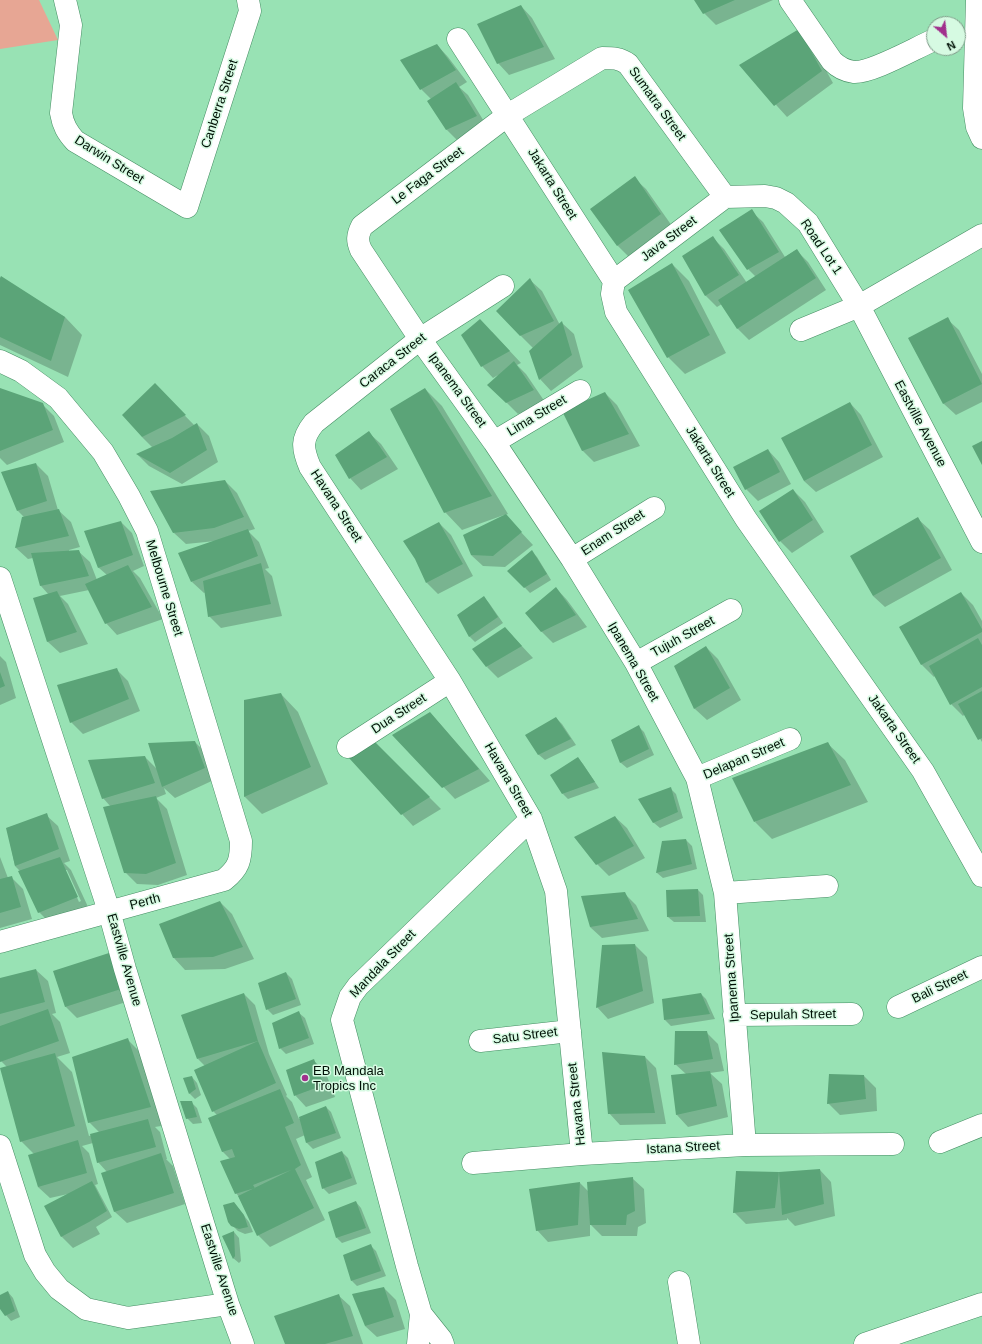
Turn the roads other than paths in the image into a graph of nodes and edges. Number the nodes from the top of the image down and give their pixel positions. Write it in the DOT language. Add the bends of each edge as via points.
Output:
graph roads {
  1 [pos="65,0"];
  2 [pos="248,0"];
  3 [pos="790,0"];
  4 [pos="970,16"];
  5 [pos="458,39"];
  6 [pos="926,44"];
  7 [pos="508,115"];
  8 [pos="982,138"];
  9 [pos="725,197"];
  10 [pos="187,207"];
  11 [pos="982,235"];
  12 [pos="357,241"];
  13 [pos="614,281"];
  14 [pos="503,286"];
  15 [pos="859,306"];
  16 [pos="801,330"];
  17 [pos="420,339"];
  18 [pos="0,361"];
  19 [pos="580,391"];
  20 [pos="494,442"];
  21 [pos="304,453"];
  22 [pos="654,508"];
  23 [pos="982,542"];
  24 [pos="572,559"];
  25 [pos="0,578"];
  26 [pos="731,610"];
  27 [pos="636,663"];
  28 [pos="450,681"];
  29 [pos="790,739"];
  30 [pos="348,746"];
  31 [pos="697,778"];
  32 [pos="531,819"];
  33 [pos="238,865"];
  34 [pos="982,876"];
  35 [pos="827,886"];
  36 [pos="725,893"];
  37 [pos="109,911"];
  38 [pos="0,942"];
  39 [pos="982,967"];
  40 [pos="898,1007"];
  41 [pos="852,1014"];
  42 [pos="734,1015"];
  43 [pos="570,1031"];
  44 [pos="480,1041"];
  45 [pos="982,1125"];
  46 [pos="940,1142"];
  47 [pos="893,1144"];
  48 [pos="745,1145"];
  49 [pos="0,1146"];
  50 [pos="582,1154"];
  51 [pos="473,1163"];
  52 [pos="8,1196"];
  53 [pos="678,1282"];
  54 [pos="228,1304"];
  55 [pos="982,1304"];
  56 [pos="421,1314"];
  57 [pos="243,1344"];
  58 [pos="418,1344"];
  59 [pos="443,1344"];
  60 [pos="689,1344"];
  61 [pos="865,1344"];
  1 -- 10 [label="street, Darwin Street" via="71,25 60,114 67,132 75,141"];
  2 -- 10 [label="street, Canberra Street" via="250,11"];
  3 -- 6 [label="street" via="832,61 840,68 853,72 868,71"];
  4 -- 8 [label="street" via="974,108"];
  5 -- 7 [label="street, Jakarta Street"];
  7 -- 9 [label="street, Sumatra Street" via="602,58 622,60 628,64"];
  7 -- 12 [label="street, Le Faga Street" via="362,226"];
  7 -- 13 [label="street, Jakarta Street"];
  9 -- 13 [label="street, Java Street"];
  9 -- 15 [label="street, Road Lot 1" via="765,196 786,203 808,223"];
  11 -- 15 [label="street"];
  12 -- 17 [label="street, Ipanema Street"];
  13 -- 34 [label="street, Jakarta Street" via="613,298 616,312 746,519 923,771"];
  14 -- 17 [label="street, Caraca Street"];
  15 -- 16 [label="street"];
  15 -- 23 [label="street, Eastville Avenue"];
  17 -- 20 [label="street, Ipanema Street"];
  17 -- 21 [label="street, Caraca Street" via="314,423 304,442"];
  18 -- 33 [label="street, Melbourne Street" via="21,371 58,398 103,452 147,531 241,841"];
  19 -- 20 [label="street, Lima Street"];
  20 -- 24 [label="street, Ipanema Street"];
  21 -- 28 [label="street, Havana Street" via="310,467"];
  22 -- 24 [label="street, Enam Street"];
  24 -- 27 [label="street, Ipanema Street"];
  25 -- 37 [label="street, Eastville Avenue"];
  26 -- 27 [label="street, Tujuh Street"];
  27 -- 31 [label="street, Ipanema Street"];
  28 -- 30 [label="street, Dua Street"];
  28 -- 32 [label="street, Havana Street"];
  29 -- 31 [label="street, Delapan Street"];
  31 -- 36 [label="street, Ipanema Street"];
  32 -- 43 [label="street, Havana Street" via="556,891"];
  32 -- 56 [label="street, Mandala Street" via="358,986 350,997 342,1020"];
  33 -- 37 [label="street, Perth" via="224,880"];
  35 -- 36 [label="street"];
  36 -- 42 [label="street, Ipanema Street"];
  37 -- 38 [label="street, Perth"];
  37 -- 54 [label="street, Eastville Avenue"];
  39 -- 40 [label="street, Bali Street"];
  41 -- 42 [label="street, Sepulah Street"];
  42 -- 48 [label="street, Ipanema Street"];
  43 -- 44 [label="street, Satu Street"];
  43 -- 50 [label="street, Havana Street"];
  45 -- 46 [label="street"];
  47 -- 48 [label="street, Istana Street"];
  48 -- 50 [label="street, Istana Street"];
  49 -- 52 [label="street"];
  50 -- 51 [label="street, Istana Street"];
  52 -- 54 [label="street" via="45,1272 59,1289 86,1309 128,1318"];
  53 -- 60 [label="street"];
  54 -- 57 [label="street, Eastville Avenue"];
  55 -- 61 [label="street"];
  56 -- 58 [label="street"];
  56 -- 59 [label="street"];
}
